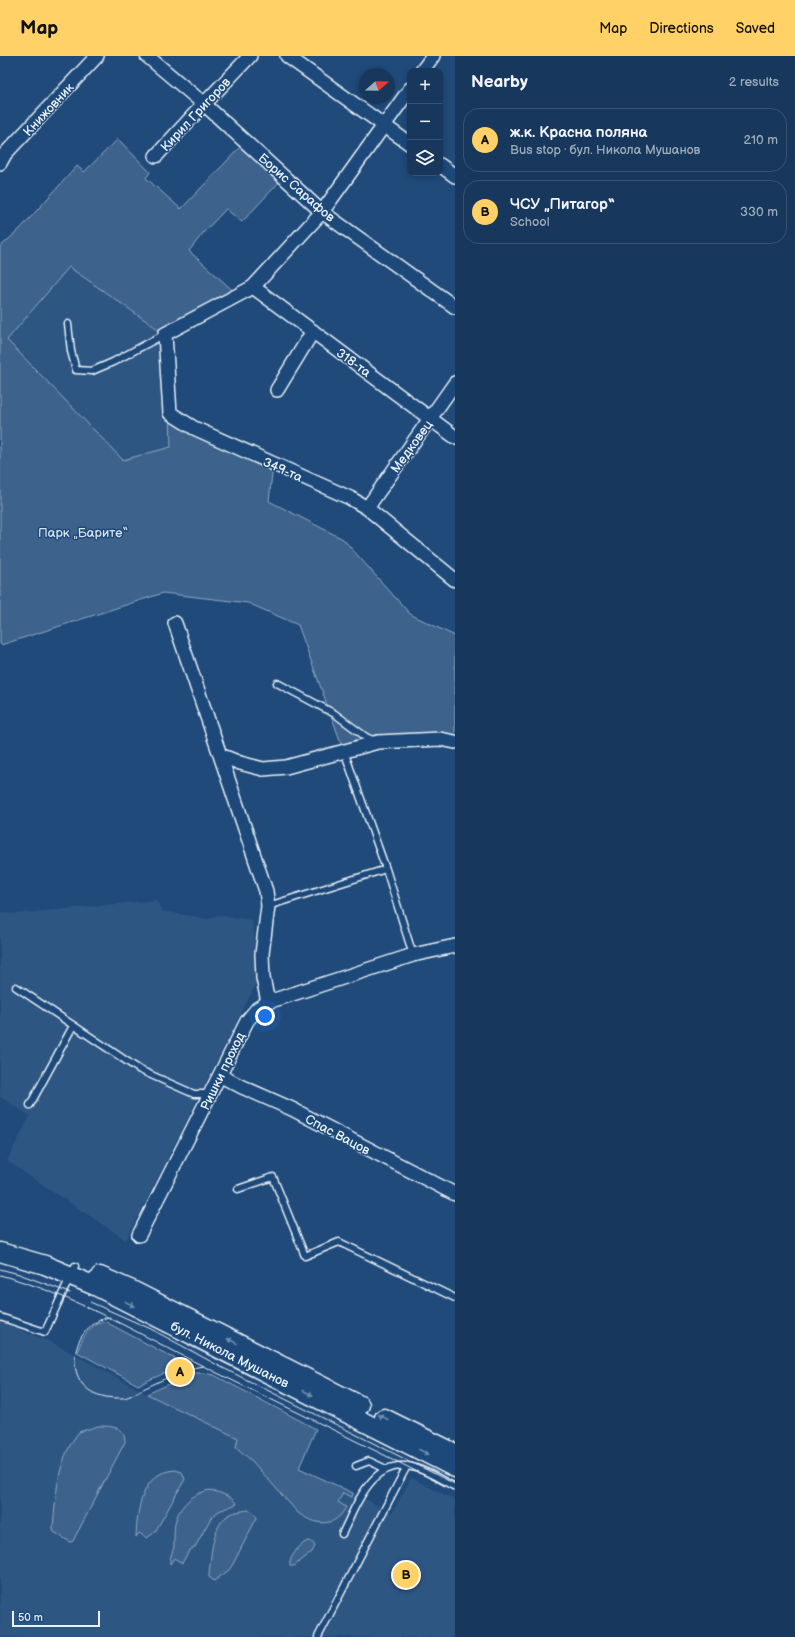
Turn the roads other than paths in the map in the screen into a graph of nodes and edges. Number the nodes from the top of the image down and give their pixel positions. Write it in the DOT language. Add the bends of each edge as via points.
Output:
graph roads {
  1 [pos="97,56"];
  2 [pos="147,56"];
  3 [pos="250,56"];
  4 [pos="287,56"];
  5 [pos="433,56"];
  6 [pos="424,68"];
  7 [pos="407,93"];
  8 [pos="204,104"];
  9 [pos="384,127"];
  10 [pos="407,142"];
  11 [pos="156,156"];
  12 [pos="0,163"];
  13 [pos="443,167"];
  14 [pos="455,176"];
  15 [pos="322,212"];
  16 [pos="253,287"];
  17 [pos="455,307"];
  18 [pos="68,324"];
  19 [pos="313,331"];
  20 [pos="165,334"];
  21 [pos="455,384"];
  22 [pos="277,390"];
  23 [pos="431,418"];
  24 [pos="455,437"];
  25 [pos="367,508"];
  26 [pos="455,580"];
  27 [pos="175,623"];
  28 [pos="277,683"];
  29 [pos="378,742"];
  30 [pos="455,742"];
  31 [pos="344,751"];
  32 [pos="220,755"];
  33 [pos="386,869"];
  34 [pos="268,906"];
  35 [pos="455,946"];
  36 [pos="413,955"];
  37 [pos="16,987"];
  38 [pos="268,1002"];
  39 [pos="73,1026"];
  40 [pos="221,1076"];
  41 [pos="211,1094"];
  42 [pos="30,1105"];
  43 [pos="238,1189"];
  44 [pos="455,1194"];
  45 [pos="139,1236"];
  46 [pos="0,1239"];
  47 [pos="0,1252"];
  48 [pos="73,1271"];
  49 [pos="455,1298"];
  50 [pos="0,1317"];
  51 [pos="455,1453"];
  52 [pos="356,1466"];
  53 [pos="407,1466"];
  54 [pos="455,1468"];
  55 [pos="386,1469"];
  56 [pos="455,1487"];
  57 [pos="342,1534"];
  58 [pos="318,1637"];
  1 -- 12 [label="street, Книжовник" via="5,154"];
  2 -- 8 [label="street, Борис Сарафов"];
  3 -- 8 [label="street, Кирил Григоров"];
  4 -- 9 [label="street"];
  5 -- 6 [label="street"];
  7 -- 9 [label="street"];
  8 -- 11 [label="street, Кирил Григоров"];
  8 -- 15 [label="street, Борис Сарафов"];
  9 -- 10 [label="street"];
  9 -- 15 [label="street"];
  13 -- 14 [label="street"];
  15 -- 16 [label="street"];
  15 -- 17 [label="street, Борис Сарафов"];
  16 -- 19 [label="street, 318-та"];
  16 -- 20 [label="street"];
  18 -- 20 [label="lane" via="76,370 92,371"];
  19 -- 22 [label="street"];
  19 -- 23 [label="street, 318-та"];
  20 -- 25 [label="street, 349-та" via="170,413 194,428"];
  21 -- 23 [label="street, Медковец"];
  23 -- 24 [label="street, 318-та"];
  23 -- 25 [label="street, Медковец"];
  25 -- 26 [label="street, 349-та"];
  27 -- 32 [label="street"];
  28 -- 29 [label="lane" via="335,714"];
  29 -- 30 [label="street" via="440,739"];
  29 -- 31 [label="street"];
  31 -- 32 [label="street" via="286,767 263,769"];
  31 -- 33 [label="lane"];
  32 -- 34 [label="street" via="266,891"];
  33 -- 34 [label="lane"];
  33 -- 36 [label="lane"];
  34 -- 38 [label="street" via="262,954"];
  35 -- 36 [label="street, Ришки проход"];
  36 -- 38 [label="street, Ришки проход"];
  37 -- 39 [label="lane"];
  38 -- 40 [label="street, Ришки проход" via="247,1020"];
  39 -- 41 [label="lane" via="140,1070 194,1094"];
  39 -- 42 [label="lane"];
  40 -- 41 [label="street, Ришки проход"];
  40 -- 44 [label="street, Спас Вацов" via="292,1109"];
  41 -- 45 [label="street, Ришки проход"];
  43 -- 49 [label="lane" via="273,1177 305,1256 339,1242"];
  46 -- 48 [label="main road, бул. Никола Мушанов" via="41,1251"];
  47 -- 48 [label="main road, бул. Никола Мушанов"];
  48 -- 50 [label="lane" via="44,1332"];
  51 -- 48 [label="main road, бул. Никола Мушанов, one-way" via="132,1290"];
  48 -- 54 [label="main road, бул. Никола Мушанов, one-way" via="101,1289"];
  52 -- 55 [label="lane" via="369,1461"];
  53 -- 55 [label="lane"];
  53 -- 56 [label="lane" via="417,1468"];
  53 -- 58 [label="lane"];
  55 -- 57 [label="lane" via="372,1479"];
}
